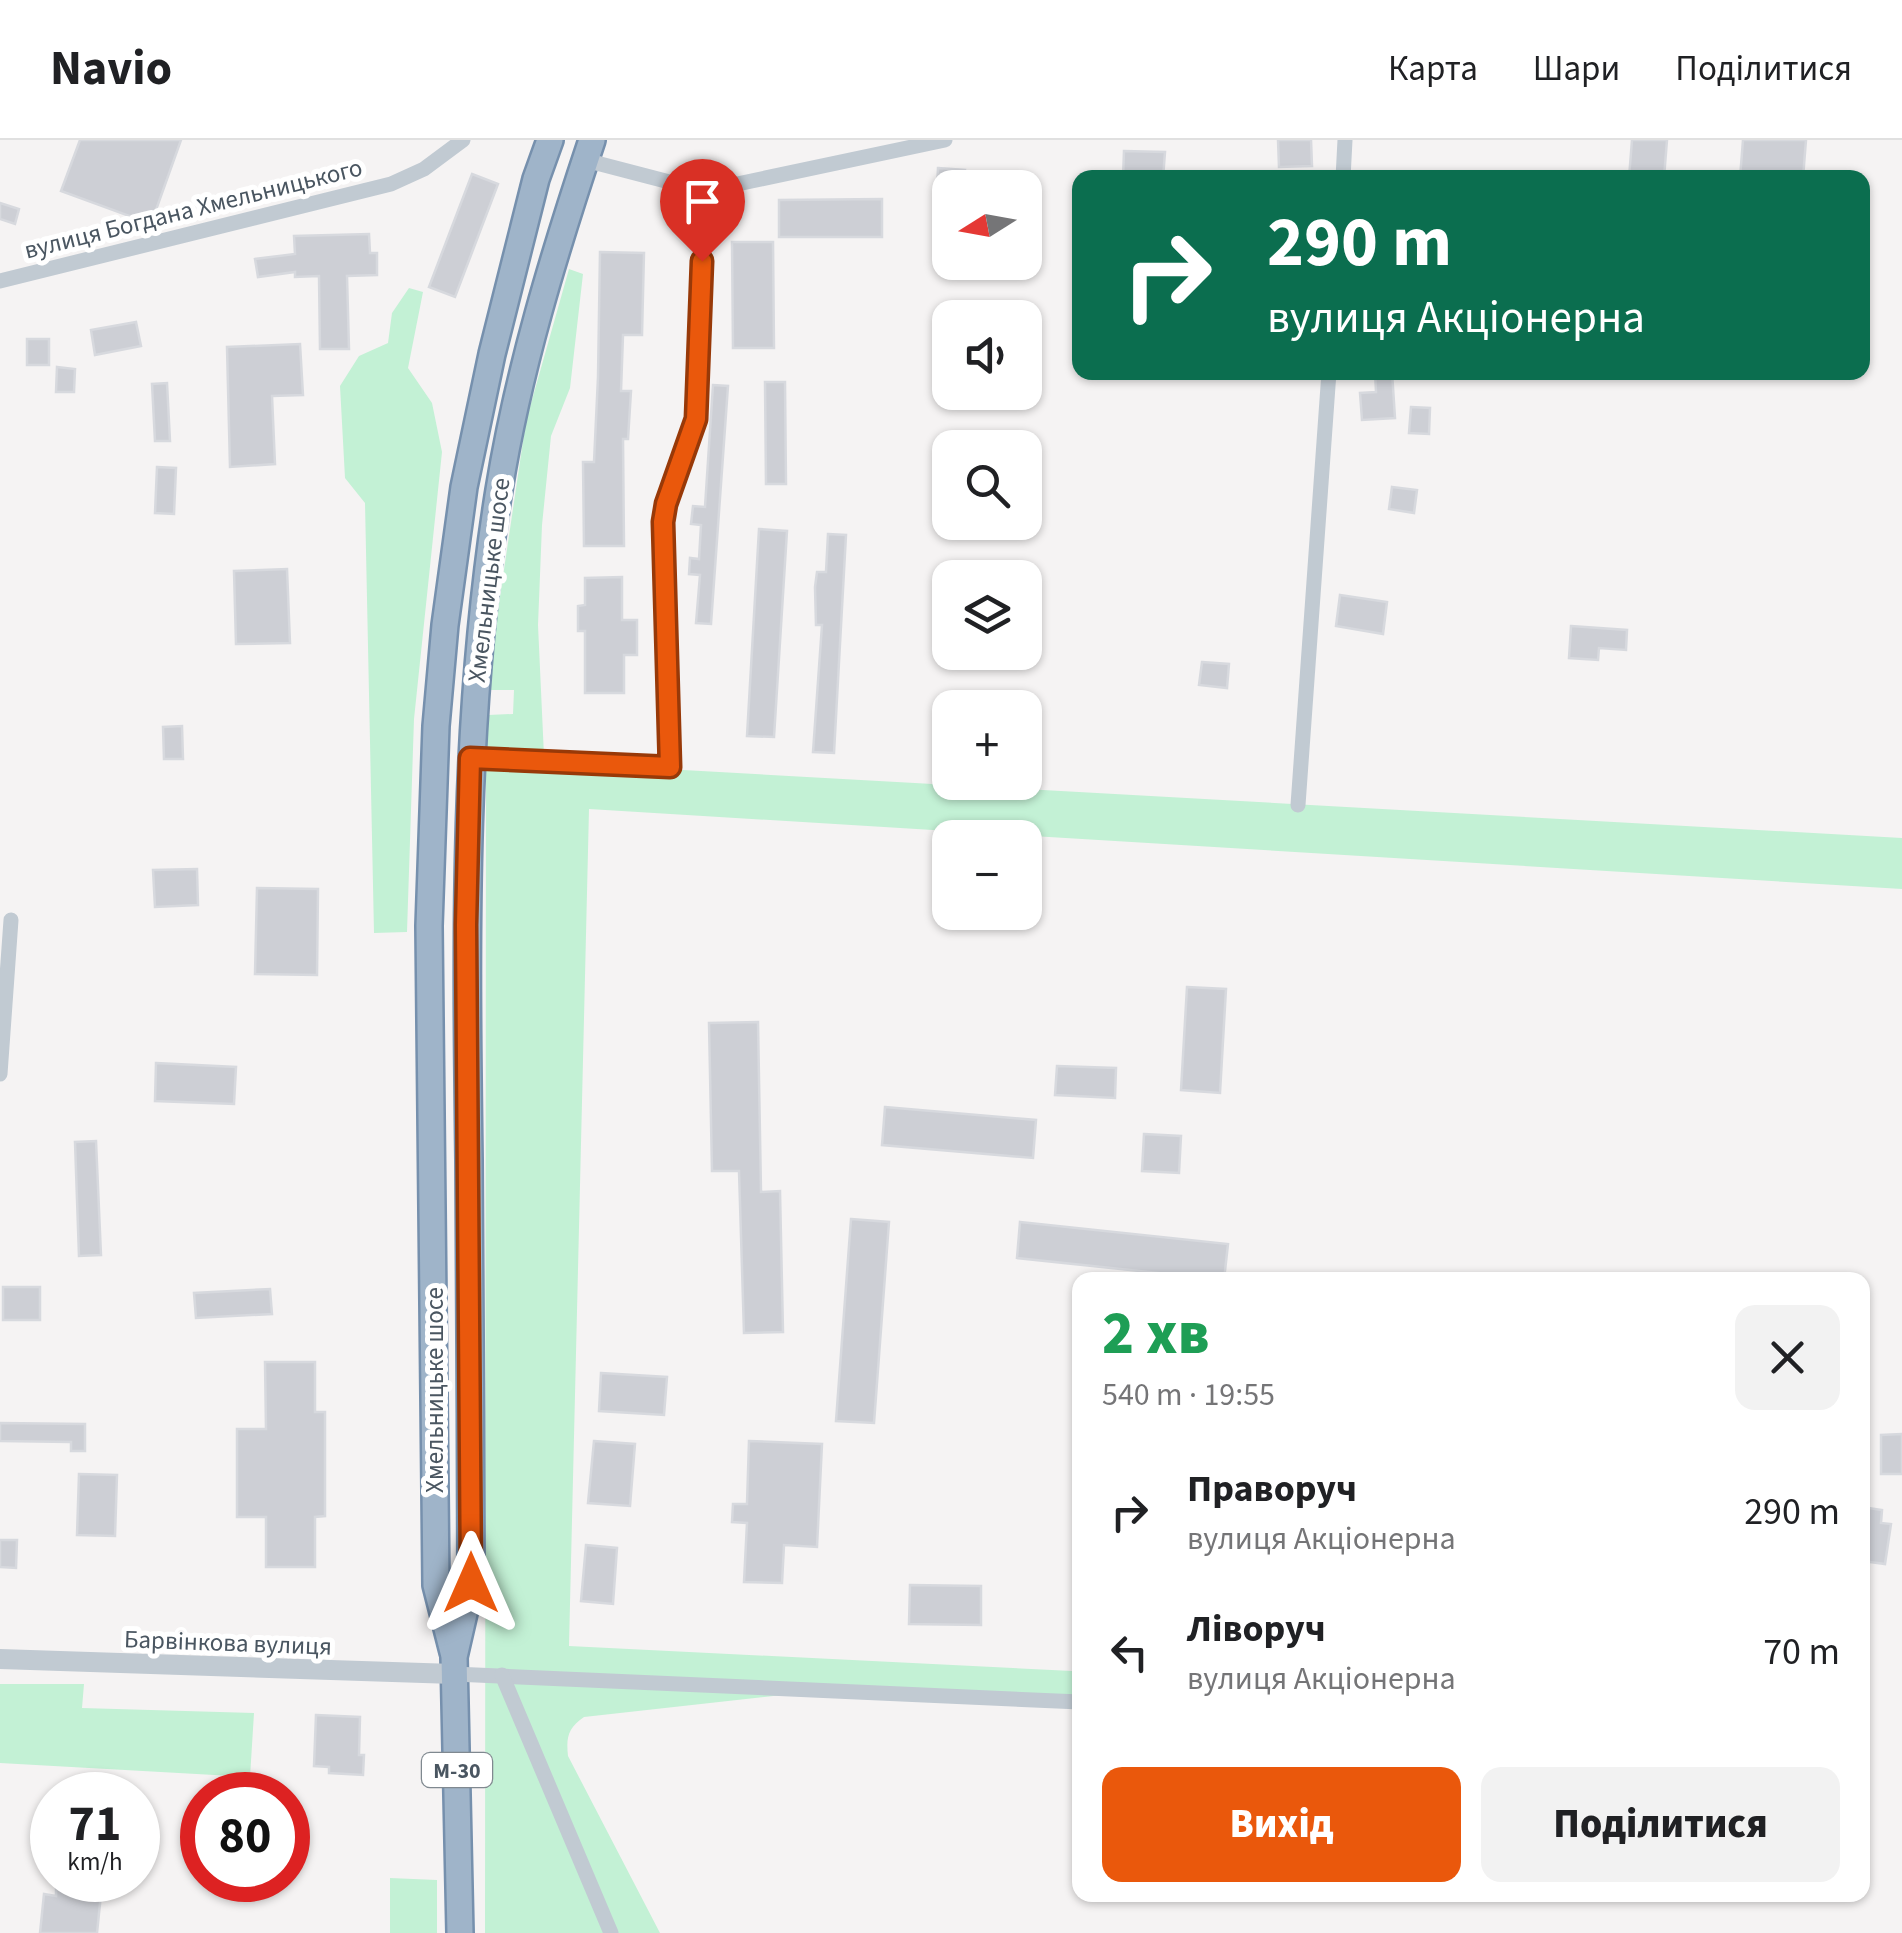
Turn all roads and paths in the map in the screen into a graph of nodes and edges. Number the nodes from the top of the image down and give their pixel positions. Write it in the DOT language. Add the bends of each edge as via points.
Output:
graph roads {
  1 [pos="463,140"];
  2 [pos="944,140"];
  3 [pos="1345,140"];
  4 [pos="549,144"];
  5 [pos="589,150"];
  6 [pos="1343,170"];
  7 [pos="704,191"];
  8 [pos="0,281"];
  9 [pos="1328,380"];
  10 [pos="470,758"];
  11 [pos="1298,805"];
  12 [pos="11,920"];
  13 [pos="0,1074"];
  14 [pos="0,1659"];
  15 [pos="454,1665"];
  16 [pos="502,1675"];
  17 [pos="1072,1702"];
  18 [pos="460,1933"];
  19 [pos="611,1933"];
  1 -- 8 [label="street, вулиця Богдана Хмельницького" via="391,184"];
  2 -- 7 [label="street"];
  3 -- 6 [label="street"];
  4 -- 5 [label="highway"];
  4 -- 15 [label="highway, Хмельницьке шосе / М-30" via="471,451 436,726 429,926 436,1585"];
  5 -- 7 [label="street"];
  5 -- 10 [label="highway, Хмельницьке шосе / М-30" via="511,424 480,629"];
  7 -- 10 [label="street" via="696,419 663,522 670,767"];
  9 -- 11 [label="street"];
  10 -- 15 [label="highway, Хмельницьке шосе / М-30" via="471,1583"];
  12 -- 13 [label="street"];
  14 -- 15 [label="street, Барвінкова вулиця"];
  15 -- 16 [label="street"];
  15 -- 18 [label="highway, М-30"];
  16 -- 17 [label="street"];
  16 -- 19 [label="street"];
}
